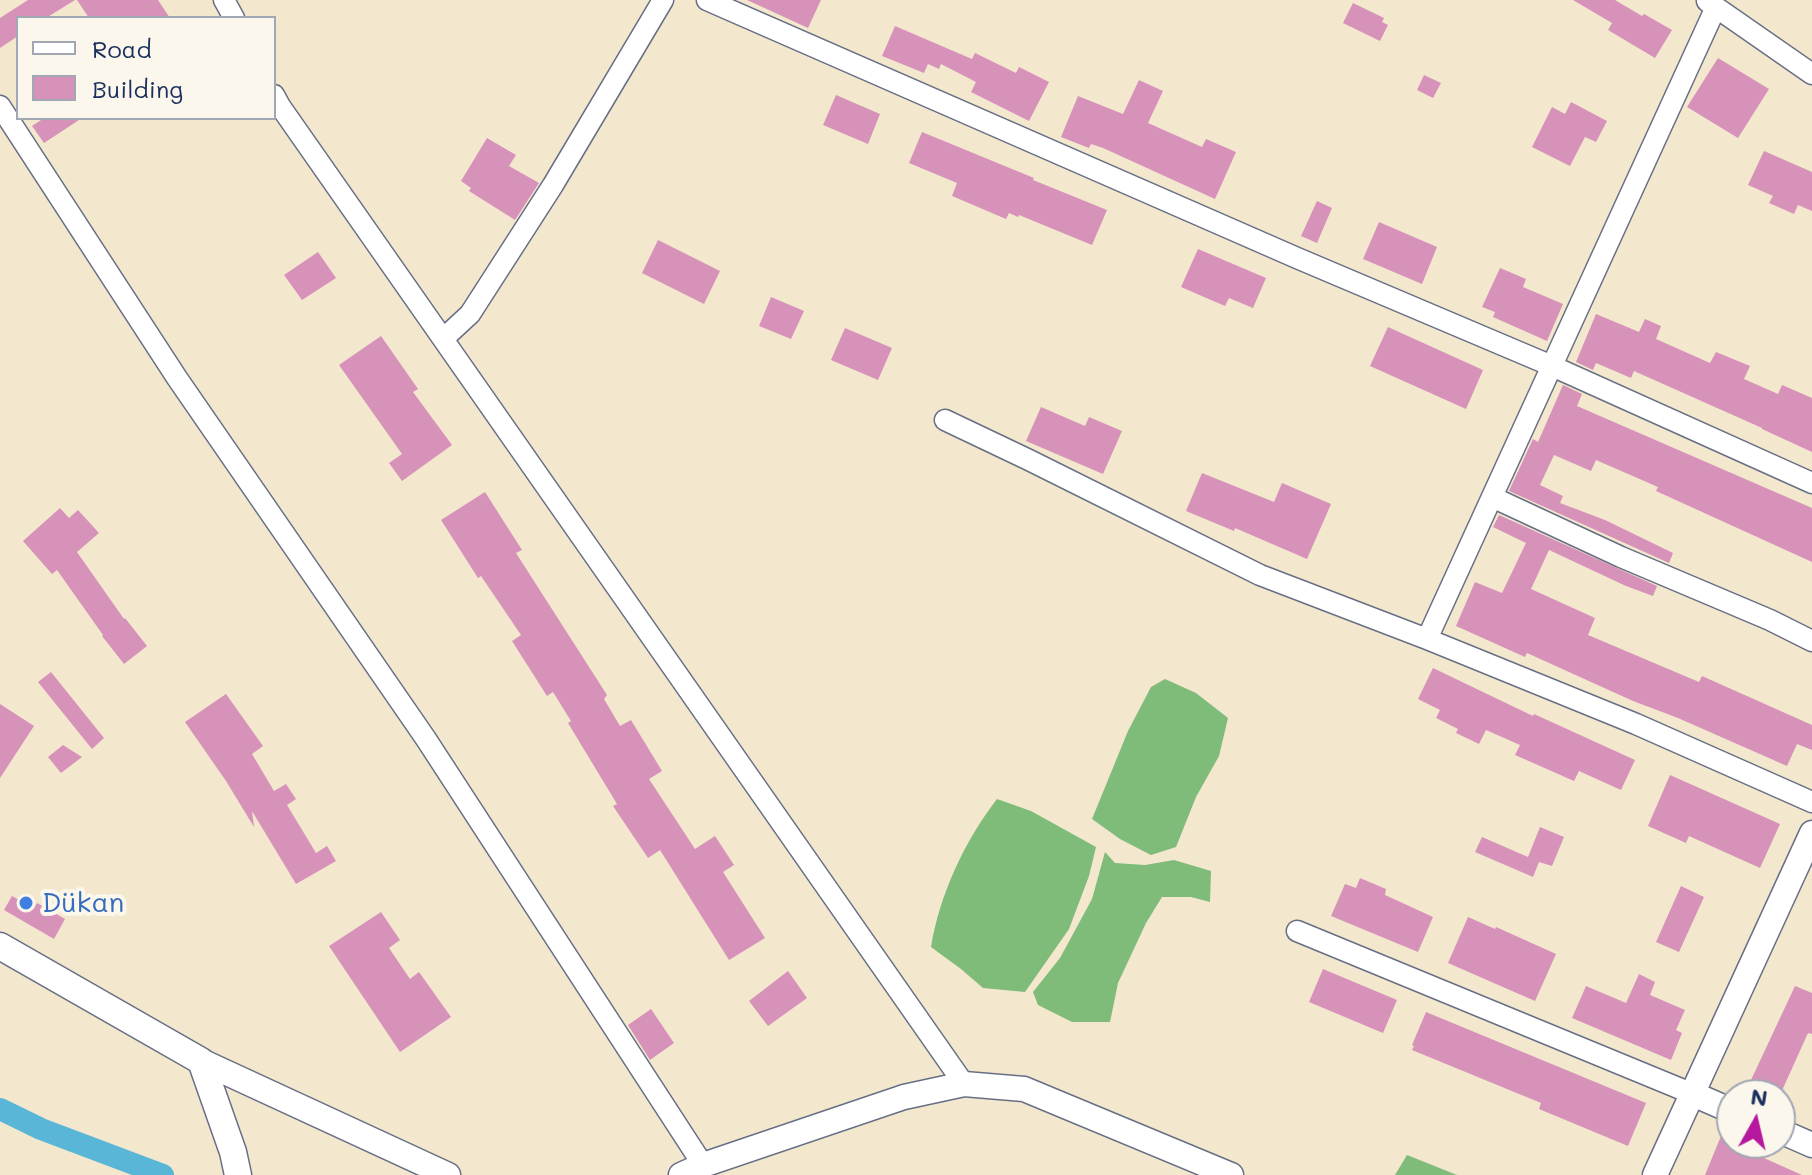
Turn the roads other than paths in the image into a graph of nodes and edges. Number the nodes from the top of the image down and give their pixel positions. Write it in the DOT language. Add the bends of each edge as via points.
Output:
graph roads {
  1 [pos="663,0"];
  2 [pos="707,0"];
  3 [pos="1710,3"];
  4 [pos="1812,74"];
  5 [pos="276,99"];
  6 [pos="0,106"];
  7 [pos="443,339"];
  8 [pos="1552,366"];
  9 [pos="945,420"];
  10 [pos="1812,483"];
  11 [pos="1492,497"];
  12 [pos="1427,639"];
  13 [pos="1812,641"];
  14 [pos="1812,802"];
  15 [pos="1812,833"];
  16 [pos="1297,931"];
  17 [pos="0,946"];
  18 [pos="201,1061"];
  19 [pos="964,1084"];
  20 [pos="1693,1094"];
  21 [pos="1716,1104"];
  22 [pos="236,1163"];
  23 [pos="1189,1167"];
  24 [pos="692,1170"];
  25 [pos="448,1175"];
  26 [pos="1231,1175"];
  27 [pos="1655,1175"];
  1 -- 7 [label="street" via="470,314"];
  2 -- 8 [label="street"];
  3 -- 4 [label="street"];
  3 -- 8 [label="street"];
  5 -- 7 [label="street"];
  6 -- 24 [label="street" via="177,378 426,739"];
  7 -- 19 [label="street"];
  8 -- 10 [label="street"];
  8 -- 11 [label="street"];
  9 -- 12 [label="street" via="1260,575"];
  11 -- 12 [label="street"];
  11 -- 13 [label="street"];
  12 -- 14 [label="street"];
  15 -- 20 [label="street"];
  16 -- 20 [label="street"];
  17 -- 18 [label="main road"];
  18 -- 22 [label="main road"];
  18 -- 25 [label="street"];
  19 -- 23 [label="street" via="1024,1089"];
  19 -- 24 [label="street" via="904,1097"];
  20 -- 21 [label="street"];
  20 -- 27 [label="street"];
  23 -- 26 [label="street"];
}
